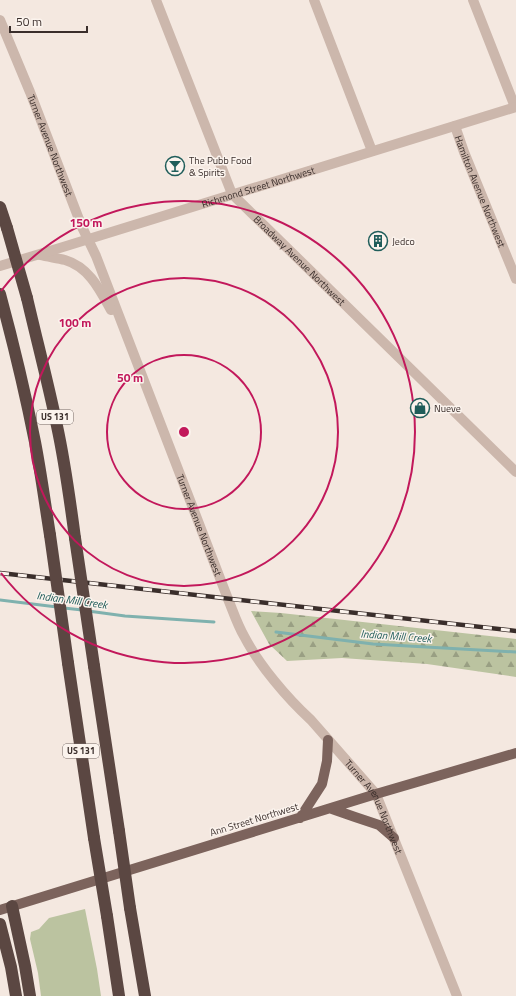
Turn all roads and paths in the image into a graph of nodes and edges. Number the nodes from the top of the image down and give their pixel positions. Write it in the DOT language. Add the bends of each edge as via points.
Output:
graph roads {
  1 [pos="156,0"];
  2 [pos="314,0"];
  3 [pos="473,0"];
  4 [pos="0,20"];
  5 [pos="515,107"];
  6 [pos="454,126"];
  7 [pos="372,151"];
  8 [pos="232,194"];
  9 [pos="0,207"];
  10 [pos="87,239"];
  11 [pos="38,254"];
  12 [pos="0,266"];
  13 [pos="516,279"];
  14 [pos="1,299"];
  15 [pos="129,342"];
  16 [pos="516,472"];
  17 [pos="328,740"];
  18 [pos="516,753"];
  19 [pos="376,794"];
  20 [pos="332,809"];
  21 [pos="300,818"];
  22 [pos="394,838"];
  23 [pos="12,906"];
  24 [pos="0,910"];
  25 [pos="0,924"];
  26 [pos="119,994"];
  27 [pos="16,996"];
  28 [pos="30,996"];
  29 [pos="145,996"];
  30 [pos="457,996"];
  1 -- 8 [label="street, Broadway Avenue Northwest"];
  2 -- 7 [label="street"];
  3 -- 5 [label="street"];
  4 -- 10 [label="street, Turner Avenue Northwest"];
  5 -- 6 [label="street, Richmond Street Northwest"];
  6 -- 7 [label="street, Richmond Street Northwest"];
  6 -- 13 [label="street, Hamilton Avenue Northwest"];
  7 -- 8 [label="street, Richmond Street Northwest"];
  8 -- 10 [label="street, Richmond Street Northwest"];
  8 -- 16 [label="street, Broadway Avenue Northwest"];
  9 -- 29 [label="highway, US 131, bridge" via="27,298 47,380 67,481"];
  10 -- 11 [label="street, Richmond Street Northwest"];
  10 -- 15 [label="street, Turner Avenue Northwest"];
  11 -- 12 [label="street, Richmond Street Northwest"];
  11 -- 15 [label="street" via="66,260 84,270 98,287"];
  14 -- 26 [label="highway, US 131, bridge" via="35,443"];
  15 -- 17 [label="street, Turner Avenue Northwest" via="243,636 271,676"];
  17 -- 19 [label="street, Turner Avenue Northwest"];
  17 -- 21 [label="main road" via="322,784"];
  18 -- 19 [label="main road, Ann Street Northwest"];
  19 -- 20 [label="main road, Ann Street Northwest"];
  19 -- 22 [label="street, Turner Avenue Northwest"];
  20 -- 21 [label="main road, Ann Street Northwest"];
  20 -- 22 [label="main road" via="379,825"];
  21 -- 23 [label="main road, Ann Street Northwest"];
  22 -- 30 [label="street, Turner Avenue Northwest"];
  23 -- 24 [label="main road, Ann Street Northwest"];
  23 -- 28 [label="highway"];
  25 -- 27 [label="highway"];
}
